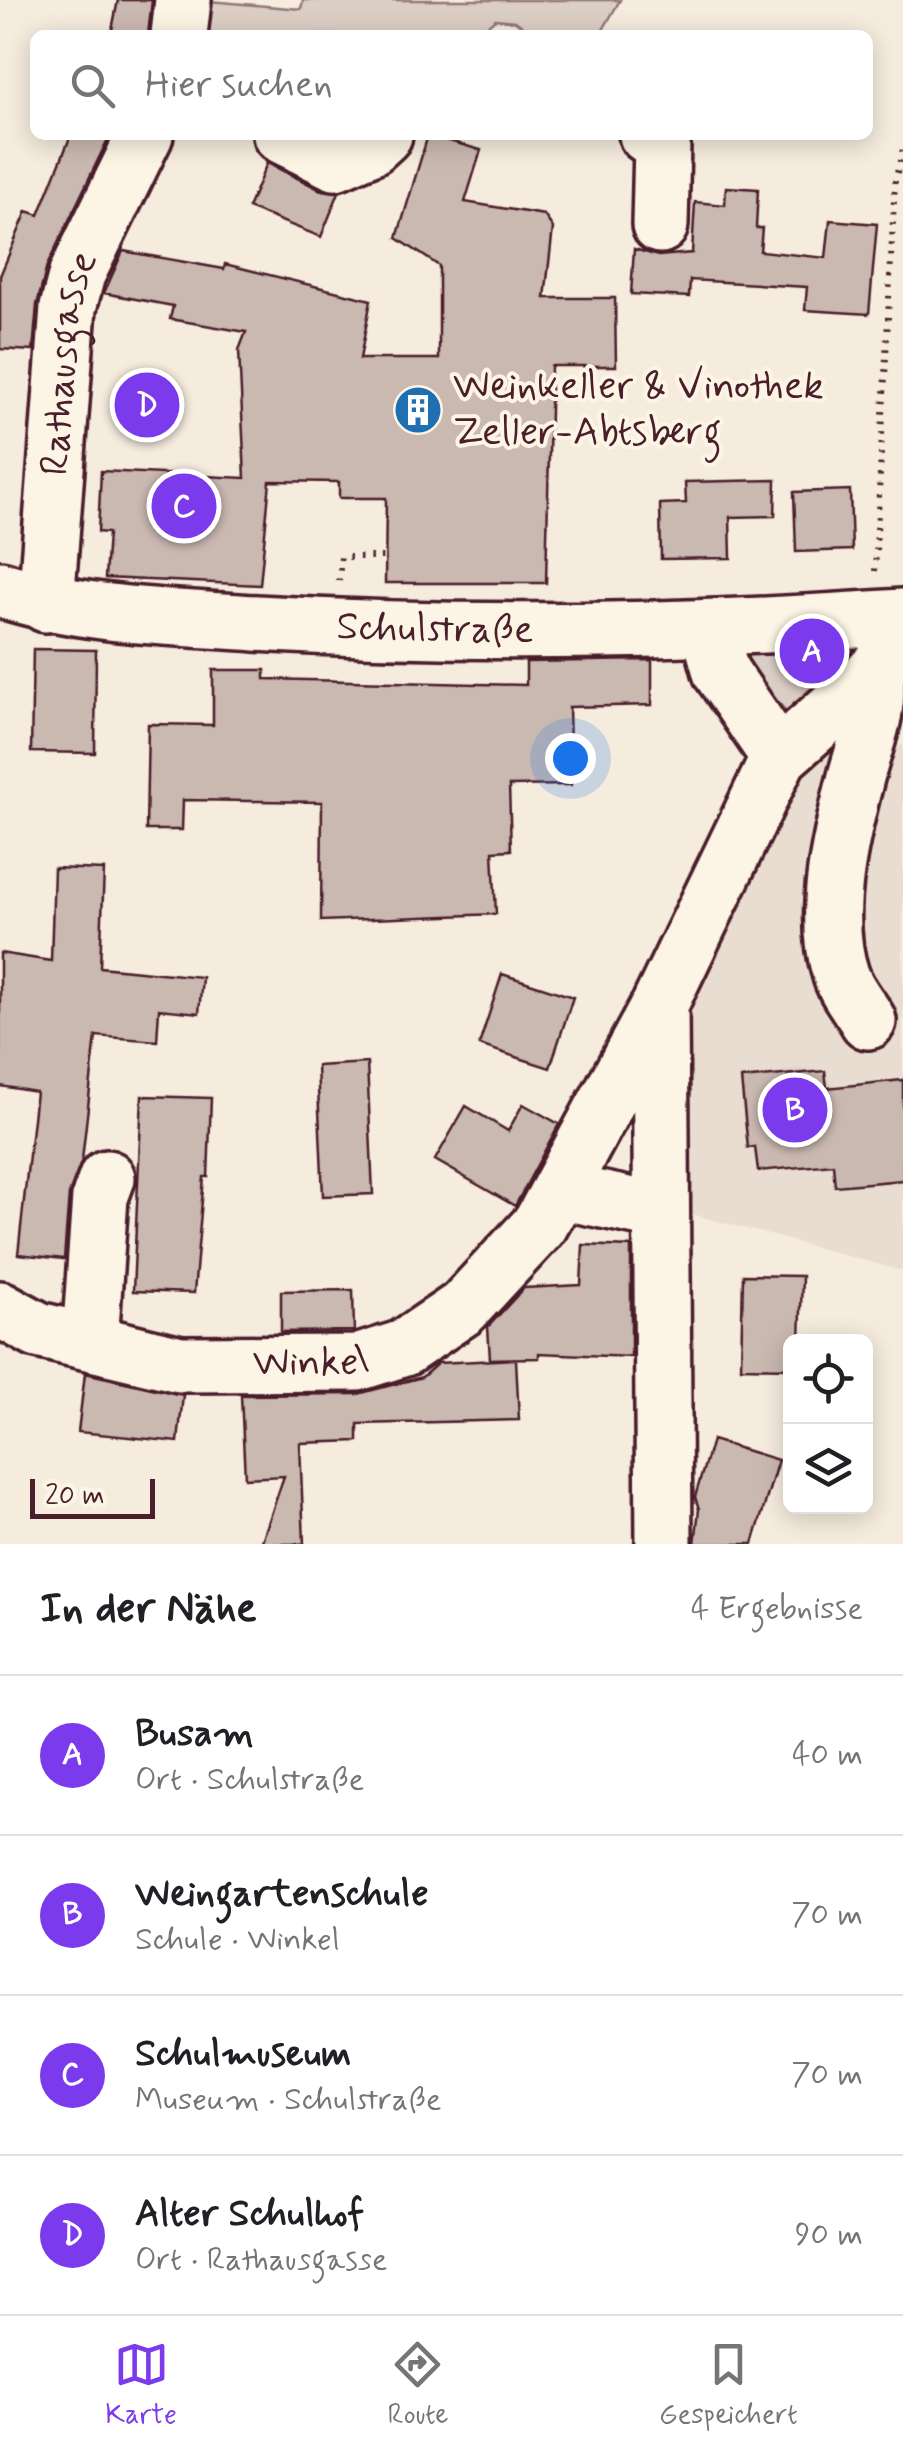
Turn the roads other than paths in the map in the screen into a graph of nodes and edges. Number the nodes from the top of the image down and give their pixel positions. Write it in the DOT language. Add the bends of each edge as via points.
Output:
graph roads {
  1 [pos="183,0"];
  2 [pos="179,30"];
  3 [pos="143,140"];
  4 [pos="291,140"];
  5 [pos="379,140"];
  6 [pos="655,140"];
  7 [pos="660,226"];
  8 [pos="23,596"];
  9 [pos="709,629"];
  10 [pos="888,637"];
  11 [pos="779,757"];
  12 [pos="660,1004"];
  13 [pos="868,1021"];
  14 [pos="107,1178"];
  15 [pos="560,1190"];
  16 [pos="661,1212"];
  17 [pos="0,1309"];
  18 [pos="90,1341"];
  19 [pos="664,1544"];
  1 -- 2 [label="street"];
  3 -- 8 [label="street, Rathausgasse" via="76,274"];
  4 -- 5 [label="street" via="336,162"];
  6 -- 7 [label="street" via="662,144"];
  8 -- 9 [label="street, Schulstraße" via="157,617 335,628"];
  9 -- 10 [label="street, Schulstraße"];
  9 -- 11 [label="street" via="721,672"];
  10 -- 11 [label="street, Winkel"];
  10 -- 13 [label="street" via="839,864 834,925 841,976"];
  11 -- 12 [label="street, Winkel"];
  12 -- 15 [label="street, Winkel"];
  12 -- 16 [label="street, Winkel"];
  14 -- 18 [label="street"];
  15 -- 16 [label="street"];
  15 -- 18 [label="street, Winkel" via="540,1224 463,1308 404,1348 356,1363 180,1364"];
  16 -- 19 [label="street, Winkel"];
  17 -- 18 [label="street, Winkel" via="38,1330"];
}
